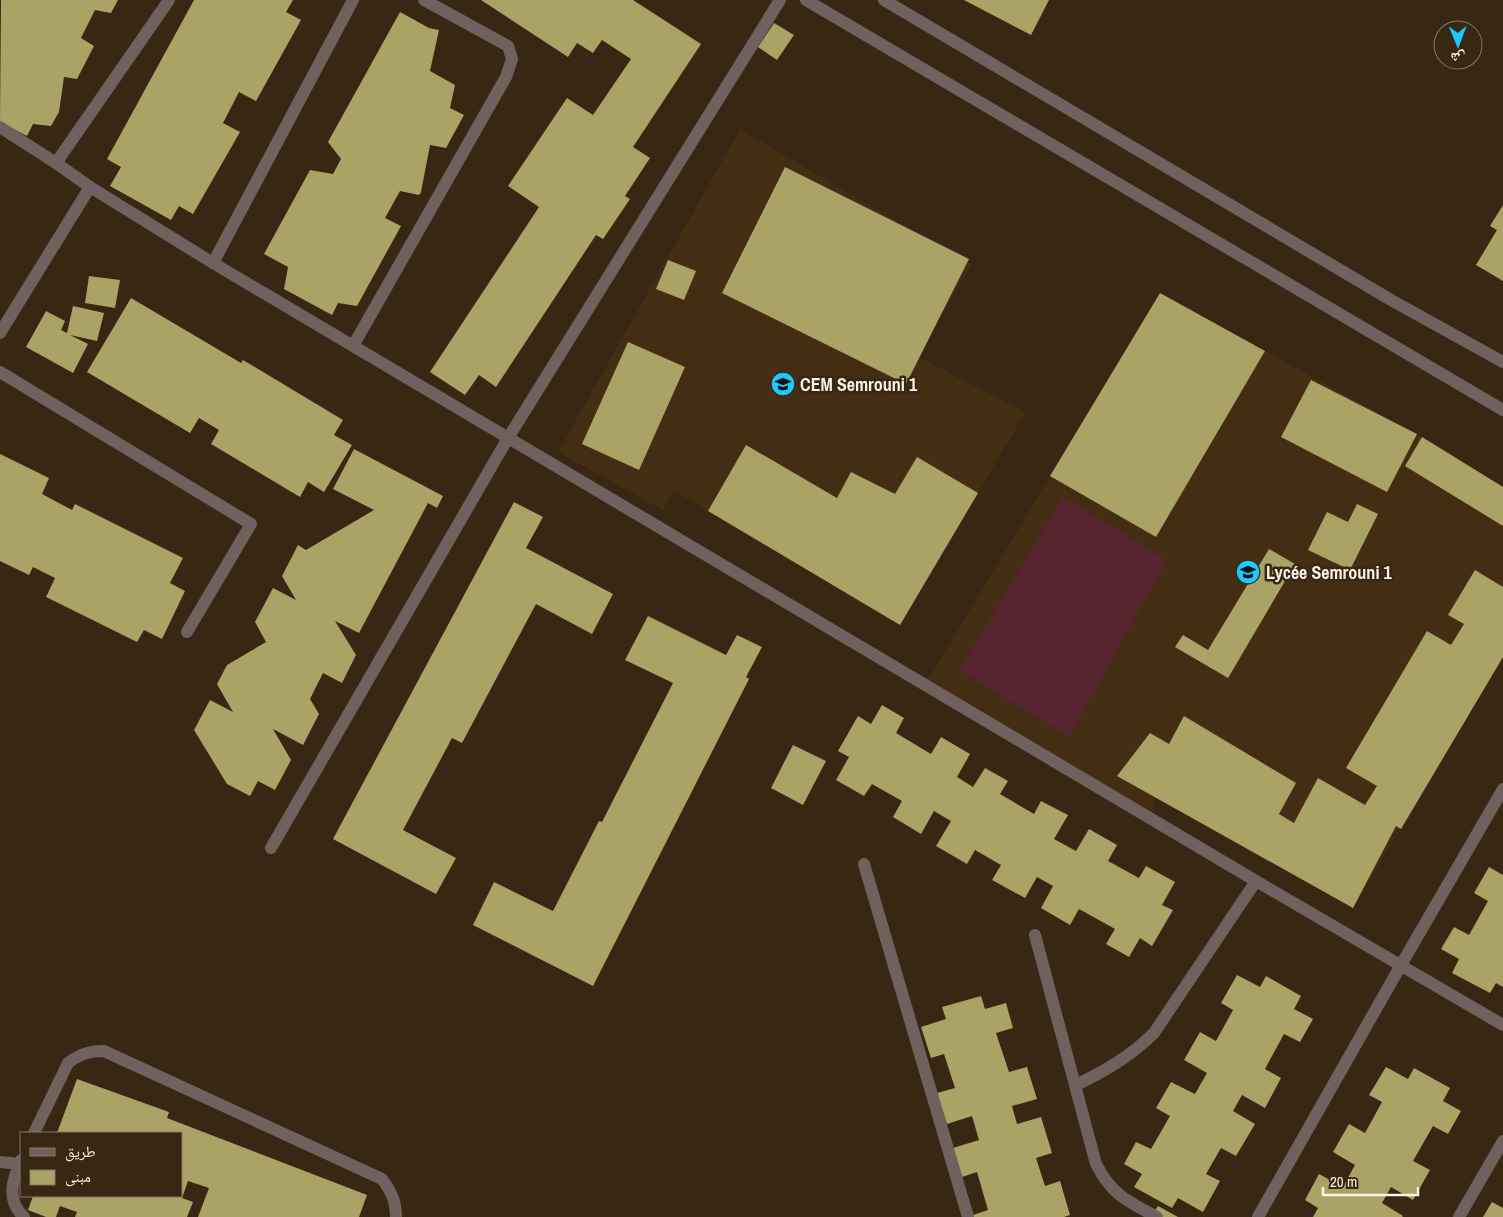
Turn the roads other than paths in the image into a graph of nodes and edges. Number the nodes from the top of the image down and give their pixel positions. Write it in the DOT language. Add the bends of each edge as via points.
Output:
graph roads {
  1 [pos="169,0"];
  2 [pos="353,0"];
  3 [pos="424,0"];
  4 [pos="780,0"];
  5 [pos="806,0"];
  6 [pos="884,0"];
  7 [pos="0,127"];
  8 [pos="56,163"];
  9 [pos="90,187"];
  10 [pos="213,263"];
  11 [pos="0,333"];
  12 [pos="353,346"];
  13 [pos="1503,362"];
  14 [pos="0,372"];
  15 [pos="1503,410"];
  16 [pos="508,438"];
  17 [pos="187,632"];
  18 [pos="1503,789"];
  19 [pos="271,848"];
  20 [pos="864,864"];
  21 [pos="1256,881"];
  22 [pos="1035,936"];
  23 [pos="1401,965"];
  24 [pos="1503,1025"];
  25 [pos="1076,1086"];
  26 [pos="34,1132"];
  27 [pos="1503,1141"];
  28 [pos="0,1162"];
  29 [pos="20,1162"];
  30 [pos="24,1217"];
  31 [pos="396,1217"];
  32 [pos="968,1217"];
  33 [pos="1156,1217"];
  34 [pos="1258,1217"];
  35 [pos="1459,1217"];
  1 -- 8 [label="street"];
  2 -- 10 [label="street"];
  3 -- 12 [label="street" via="508,46 512,60 506,77"];
  4 -- 16 [label="street"];
  5 -- 15 [label="street"];
  6 -- 13 [label="street" via="1382,295"];
  7 -- 8 [label="street"];
  8 -- 9 [label="street"];
  9 -- 10 [label="street"];
  9 -- 11 [label="street"];
  10 -- 12 [label="street"];
  12 -- 16 [label="street"];
  14 -- 17 [label="street" via="251,524"];
  16 -- 19 [label="street"];
  16 -- 21 [label="street"];
  18 -- 23 [label="street"];
  20 -- 32 [label="street"];
  21 -- 23 [label="street"];
  21 -- 25 [label="street" via="1154,1033 1134,1052"];
  22 -- 25 [label="street"];
  23 -- 24 [label="street"];
  23 -- 34 [label="street"];
  25 -- 33 [label="street" via="1096,1164 1104,1180 1114,1192"];
  26 -- 31 [label="street" via="68,1063 78,1055 104,1051 382,1179 391,1191"];
  27 -- 35 [label="street"];
  28 -- 29 [label="street"];
  29 -- 30 [label="street" via="12,1183 12,1195 15,1207"];
}
